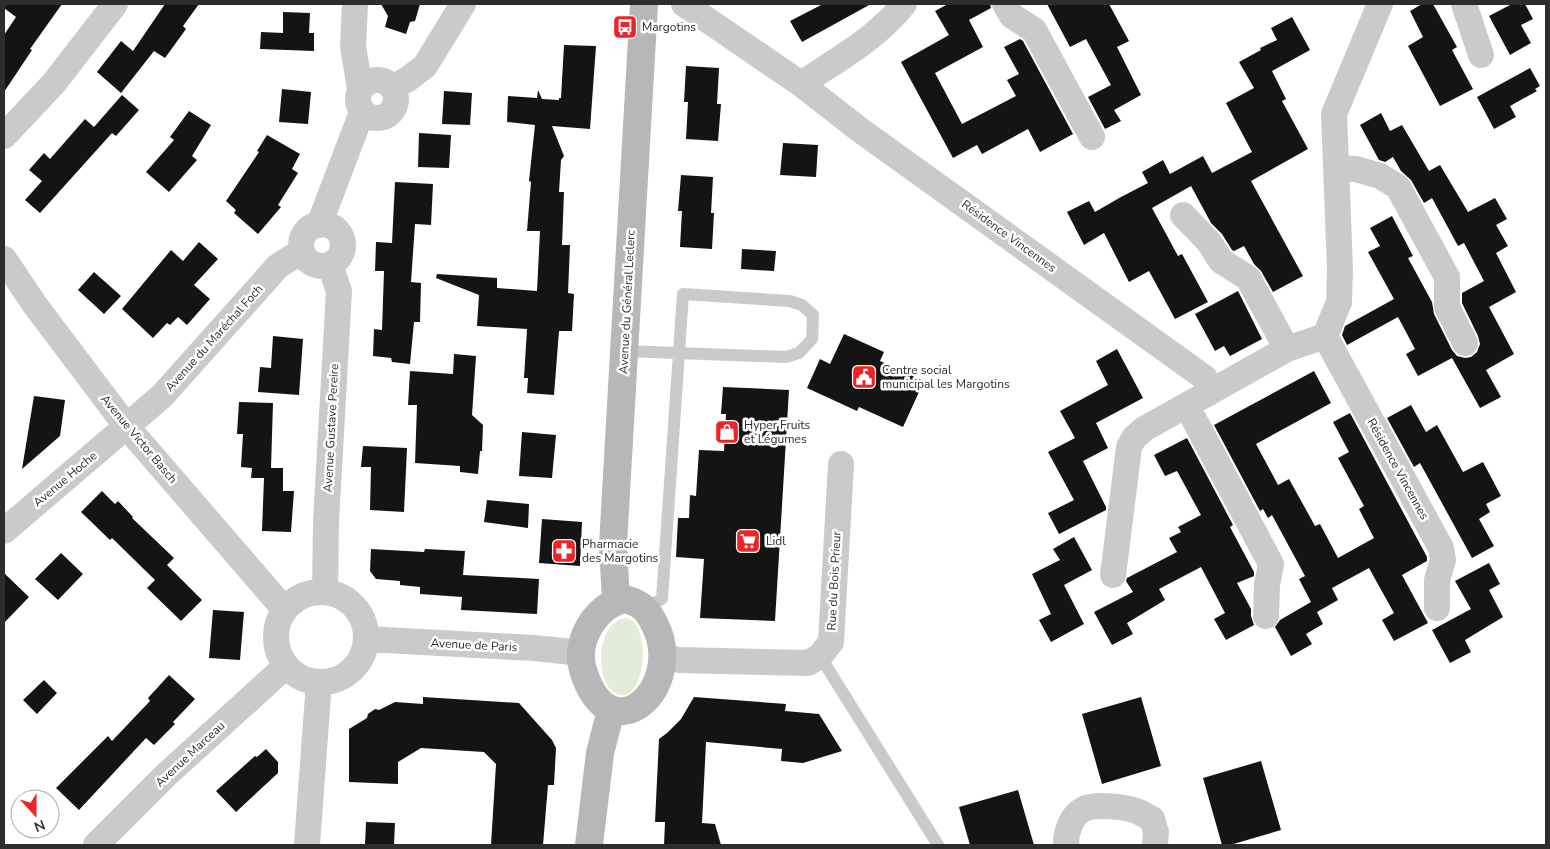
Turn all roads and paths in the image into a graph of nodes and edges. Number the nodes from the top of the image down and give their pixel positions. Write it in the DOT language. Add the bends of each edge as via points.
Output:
graph roads {
  1 [pos="115,4"];
  2 [pos="355,4"];
  3 [pos="463,4"];
  4 [pos="644,4"];
  5 [pos="684,4"];
  6 [pos="1005,4"];
  7 [pos="1380,4"];
  8 [pos="1464,4"];
  9 [pos="893,8"];
  10 [pos="1481,55"];
  11 [pos="801,84"];
  12 [pos="366,106"];
  13 [pos="4,136"];
  14 [pos="1092,137"];
  15 [pos="1337,168"];
  16 [pos="1183,216"];
  17 [pos="326,226"];
  18 [pos="302,251"];
  19 [pos="4,259"];
  20 [pos="330,265"];
  21 [pos="1325,336"];
  22 [pos="1465,344"];
  23 [pos="1287,349"];
  24 [pos="624,351"];
  25 [pos="679,353"];
  26 [pos="1209,393"];
  27 [pos="1187,406"];
  28 [pos="126,427"];
  29 [pos="841,464"];
  30 [pos="4,531"];
  31 [pos="1113,574"];
  32 [pos="325,592"];
  33 [pos="616,601"];
  34 [pos="646,608"];
  35 [pos="1437,608"];
  36 [pos="285,610"];
  37 [pos="1266,616"];
  38 [pos="366,639"];
  39 [pos="582,653"];
  40 [pos="820,656"];
  41 [pos="663,657"];
  42 [pos="286,666"];
  43 [pos="319,682"];
  44 [pos="611,710"];
  45 [pos="96,845"];
  46 [pos="308,845"];
  47 [pos="589,845"];
  48 [pos="938,845"];
  49 [pos="1066,845"];
  50 [pos="1155,845"];
  1 -- 13 [label="street" via="54,83"];
  2 -- 12 [label="street" via="353,46"];
  3 -- 12 [label="street" via="425,66 392,88 382,80 370,81"];
  4 -- 24 [label="street, Avenue du Général Leclerc"];
  5 -- 11 [label="street, Résidence Vincennes"];
  6 -- 14 [label="street" via="1012,16 1034,30"];
  7 -- 15 [label="street" via="1334,114"];
  8 -- 10 [label="street"];
  9 -- 11 [label="street" via="875,34"];
  11 -- 26 [label="street, Résidence Vincennes" via="1205,378"];
  12 -- 17 [label="street"];
  15 -- 21 [label="street" via="1339,302"];
  15 -- 22 [label="street" via="1380,176 1398,187 1448,277 1447,307"];
  16 -- 23 [label="street" via="1209,242 1221,261 1248,278"];
  17 -- 18 [label="street" via="307,231"];
  17 -- 20 [label="street" via="341,237 342,250"];
  18 -- 20 [label="street" via="310,262"];
  18 -- 28 [label="street, Avenue du Maréchal Foch" via="278,266 162,396"];
  19 -- 28 [label="street, Avenue Victor Basch"];
  20 -- 32 [label="street, Avenue Gustave Pereire" via="339,291"];
  21 -- 23 [label="street"];
  21 -- 35 [label="street, Résidence Vincennes" via="1441,548 1443,560 1437,580"];
  23 -- 26 [label="street"];
  24 -- 25 [label="lane"];
  24 -- 33 [label="street, Avenue du Général Leclerc" via="613,545"];
  25 -- 25 [label="lane" via="786,357 798,353 812,339 814,315 802,305 790,301 682,294"];
  25 -- 34 [label="lane" via="662,600"];
  26 -- 27 [label="street"];
  27 -- 31 [label="street" via="1144,429 1129,447"];
  27 -- 37 [label="street" via="1272,564 1267,585"];
  28 -- 30 [label="street, Avenue Hoche"];
  28 -- 36 [label="street, Avenue Victor Basch"];
  29 -- 40 [label="street, Rue du Bois Prieur" via="831,642"];
  32 -- 36 [label="street" via="303,596"];
  32 -- 38 [label="street" via="347,600 355,607 362,617"];
  33 -- 34 [label="street" via="625,599"];
  33 -- 39 [label="street" via="599,612 592,622"];
  34 -- 41 [label="street" via="659,632"];
  36 -- 42 [label="street" via="276,638"];
  38 -- 39 [label="street, Avenue de Paris"];
  38 -- 43 [label="street" via="365,650 352,670 331,682"];
  39 -- 44 [label="street" via="582,666 594,696"];
  40 -- 41 [label="street" via="808,663"];
  40 -- 48 [label="lane"];
  41 -- 44 [label="street" via="651,694 632,709"];
  42 -- 43 [label="street" via="306,680"];
  42 -- 45 [label="street, Avenue Marceau" via="166,775"];
  43 -- 46 [label="street"];
  44 -- 47 [label="street" via="600,754"];
  49 -- 50 [label="street" via="1066,834 1072,820 1084,809 1100,806 1138,811 1152,819"];
}
